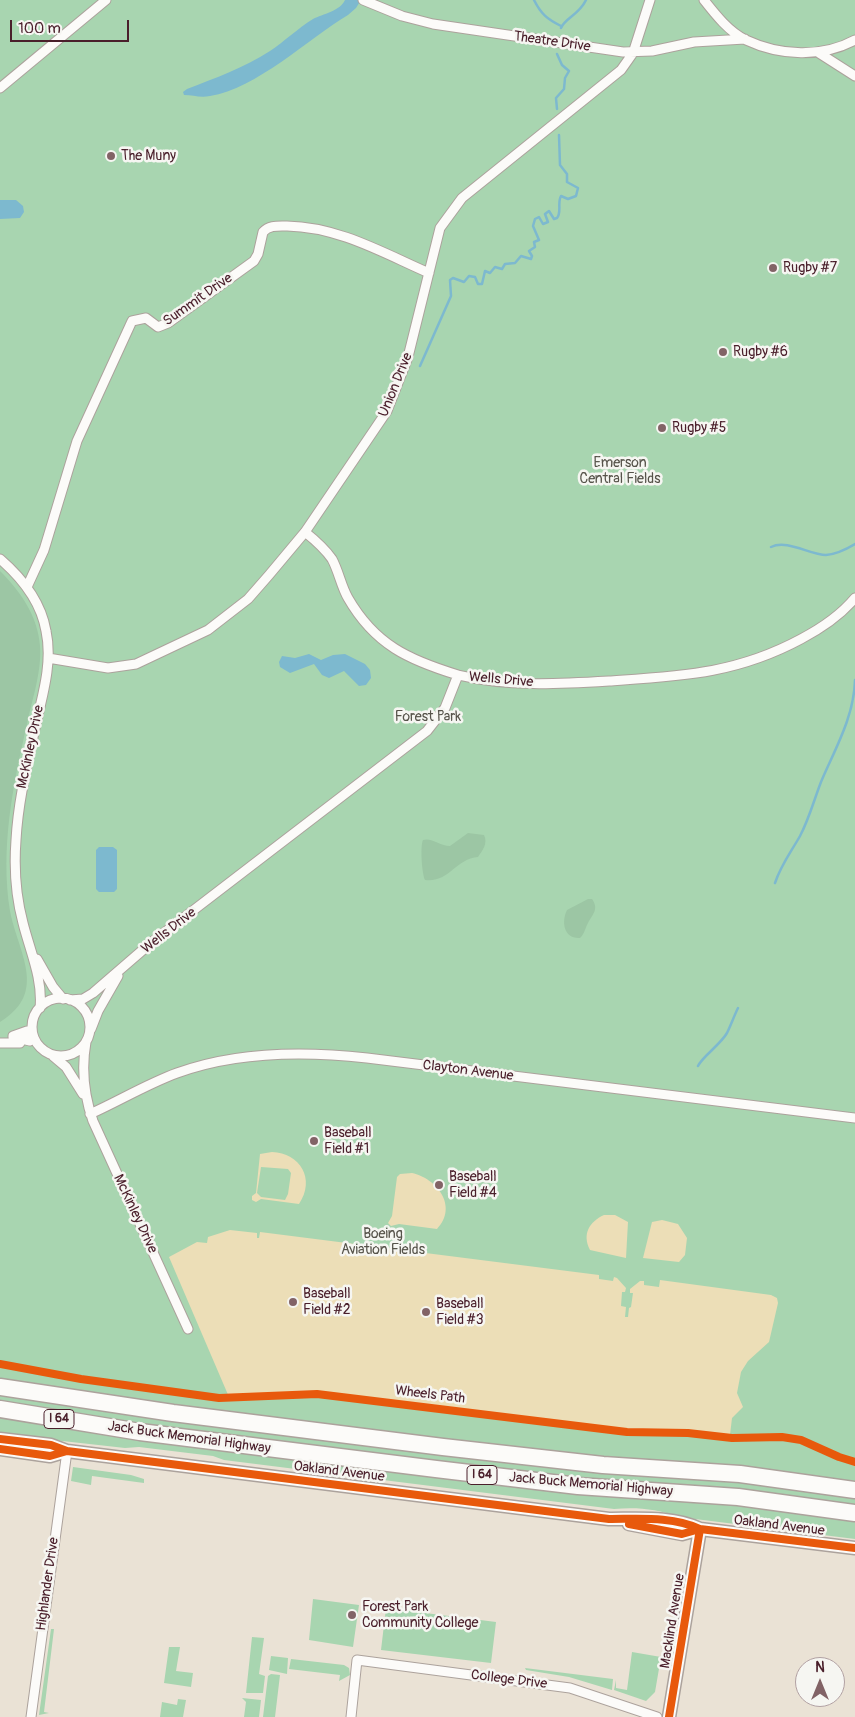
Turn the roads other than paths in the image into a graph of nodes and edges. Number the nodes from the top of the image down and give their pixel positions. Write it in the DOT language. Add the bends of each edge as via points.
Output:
graph roads {
  1 [pos="106,0"];
  2 [pos="363,0"];
  3 [pos="650,0"];
  4 [pos="704,0"];
  5 [pos="745,39"];
  6 [pos="855,40"];
  7 [pos="633,53"];
  8 [pos="819,53"];
  9 [pos="855,76"];
  10 [pos="0,88"];
  11 [pos="429,273"];
  12 [pos="305,532"];
  13 [pos="0,559"];
  14 [pos="27,587"];
  15 [pos="855,598"];
  16 [pos="48,658"];
  17 [pos="458,675"];
  18 [pos="30,948"];
  19 [pos="122,970"];
  20 [pos="66,999"];
  21 [pos="40,1008"];
  22 [pos="34,1017"];
  23 [pos="0,1037"];
  24 [pos="87,1039"];
  25 [pos="0,1043"];
  26 [pos="41,1048"];
  27 [pos="51,1054"];
  28 [pos="86,1099"];
  29 [pos="90,1114"];
  30 [pos="855,1118"];
  31 [pos="188,1329"];
  32 [pos="0,1386"];
  33 [pos="3,1410"];
  34 [pos="0,1438"];
  35 [pos="0,1450"];
  36 [pos="66,1451"];
  37 [pos="855,1490"];
  38 [pos="855,1513"];
  39 [pos="700,1529"];
  40 [pos="855,1548"];
  41 [pos="31,1717"];
  42 [pos="351,1717"];
  43 [pos="657,1717"];
  44 [pos="669,1717"];
  1 -- 10 [label="street"];
  2 -- 7 [label="street, Theatre Drive" via="433,24"];
  3 -- 7 [label="street, Union Drive"];
  4 -- 5 [label="street"];
  5 -- 7 [label="street, Theatre Drive" via="694,42"];
  5 -- 8 [label="street" via="783,50"];
  6 -- 8 [label="street"];
  7 -- 11 [label="street, Union Drive" via="618,73 462,198 440,228"];
  8 -- 9 [label="street"];
  11 -- 12 [label="street, Union Drive" via="411,348 395,394 378,427"];
  11 -- 14 [label="street, Summit Drive" via="336,233 302,226 271,226 263,232 254,261 168,323 158,327 146,318 132,320 77,441 44,550"];
  12 -- 16 [label="street, Union Drive" via="248,599 188,641 144,662 118,668 93,667"];
  12 -- 17 [label="street" via="332,559 347,597 372,632 416,662"];
  13 -- 14 [label="street, McKinley Drive"];
  14 -- 16 [label="street, McKinley Drive" via="44,621"];
  15 -- 17 [label="street, Wells Drive" via="832,621 804,638 752,661 720,670 546,684 489,682"];
  16 -- 18 [label="street, McKinley Drive" via="16,841 18,899"];
  17 -- 19 [label="street, Wells Drive" via="445,708 427,731 152,942"];
  18 -- 20 [label="street, McKinley Drive" via="53,987"];
  18 -- 21 [label="street, McKinley Drive" via="40,986"];
  19 -- 20 [label="street, Wells Drive" via="88,996"];
  19 -- 24 [label="street, Wells Drive" via="98,1011"];
  20 -- 21 [label="street" via="54,999"];
  20 -- 24 [label="street" via="79,1005 86,1013 90,1023"];
  21 -- 22 [label="street"];
  22 -- 23 [label="street" via="22,1028"];
  22 -- 26 [label="street" via="33,1034"];
  24 -- 27 [label="street" via="78,1051 69,1055"];
  24 -- 28 [label="street, McKinley Drive" via="83,1069"];
  25 -- 26 [label="street"];
  26 -- 27 [label="street"];
  27 -- 28 [label="street, McKinley Drive" via="66,1066"];
  28 -- 29 [label="street, McKinley Drive"];
  29 -- 30 [label="street, Clayton Avenue" via="194,1068 232,1060 297,1054 367,1058"];
  29 -- 31 [label="street, McKinley Drive"];
  32 -- 37 [label="highway, Jack Buck Memorial Highway / I 64" via="144,1409 443,1447 595,1464 748,1475"];
  33 -- 38 [label="highway, Jack Buck Memorial Highway / I 64" via="140,1432 445,1470 578,1486 738,1497"];
  34 -- 36 [label="street, Oakland Avenue" via="51,1445"];
  35 -- 36 [label="street, Oakland Avenue" via="50,1456"];
  36 -- 39 [label="street, Oakland Avenue" via="609,1519 683,1522"];
  36 -- 41 [label="street, Highlander Drive"];
  39 -- 40 [label="street, Oakland Avenue"];
  39 -- 44 [label="street, Macklind Avenue"];
  42 -- 43 [label="street, College Drive" via="357,1660 570,1688"];
}
